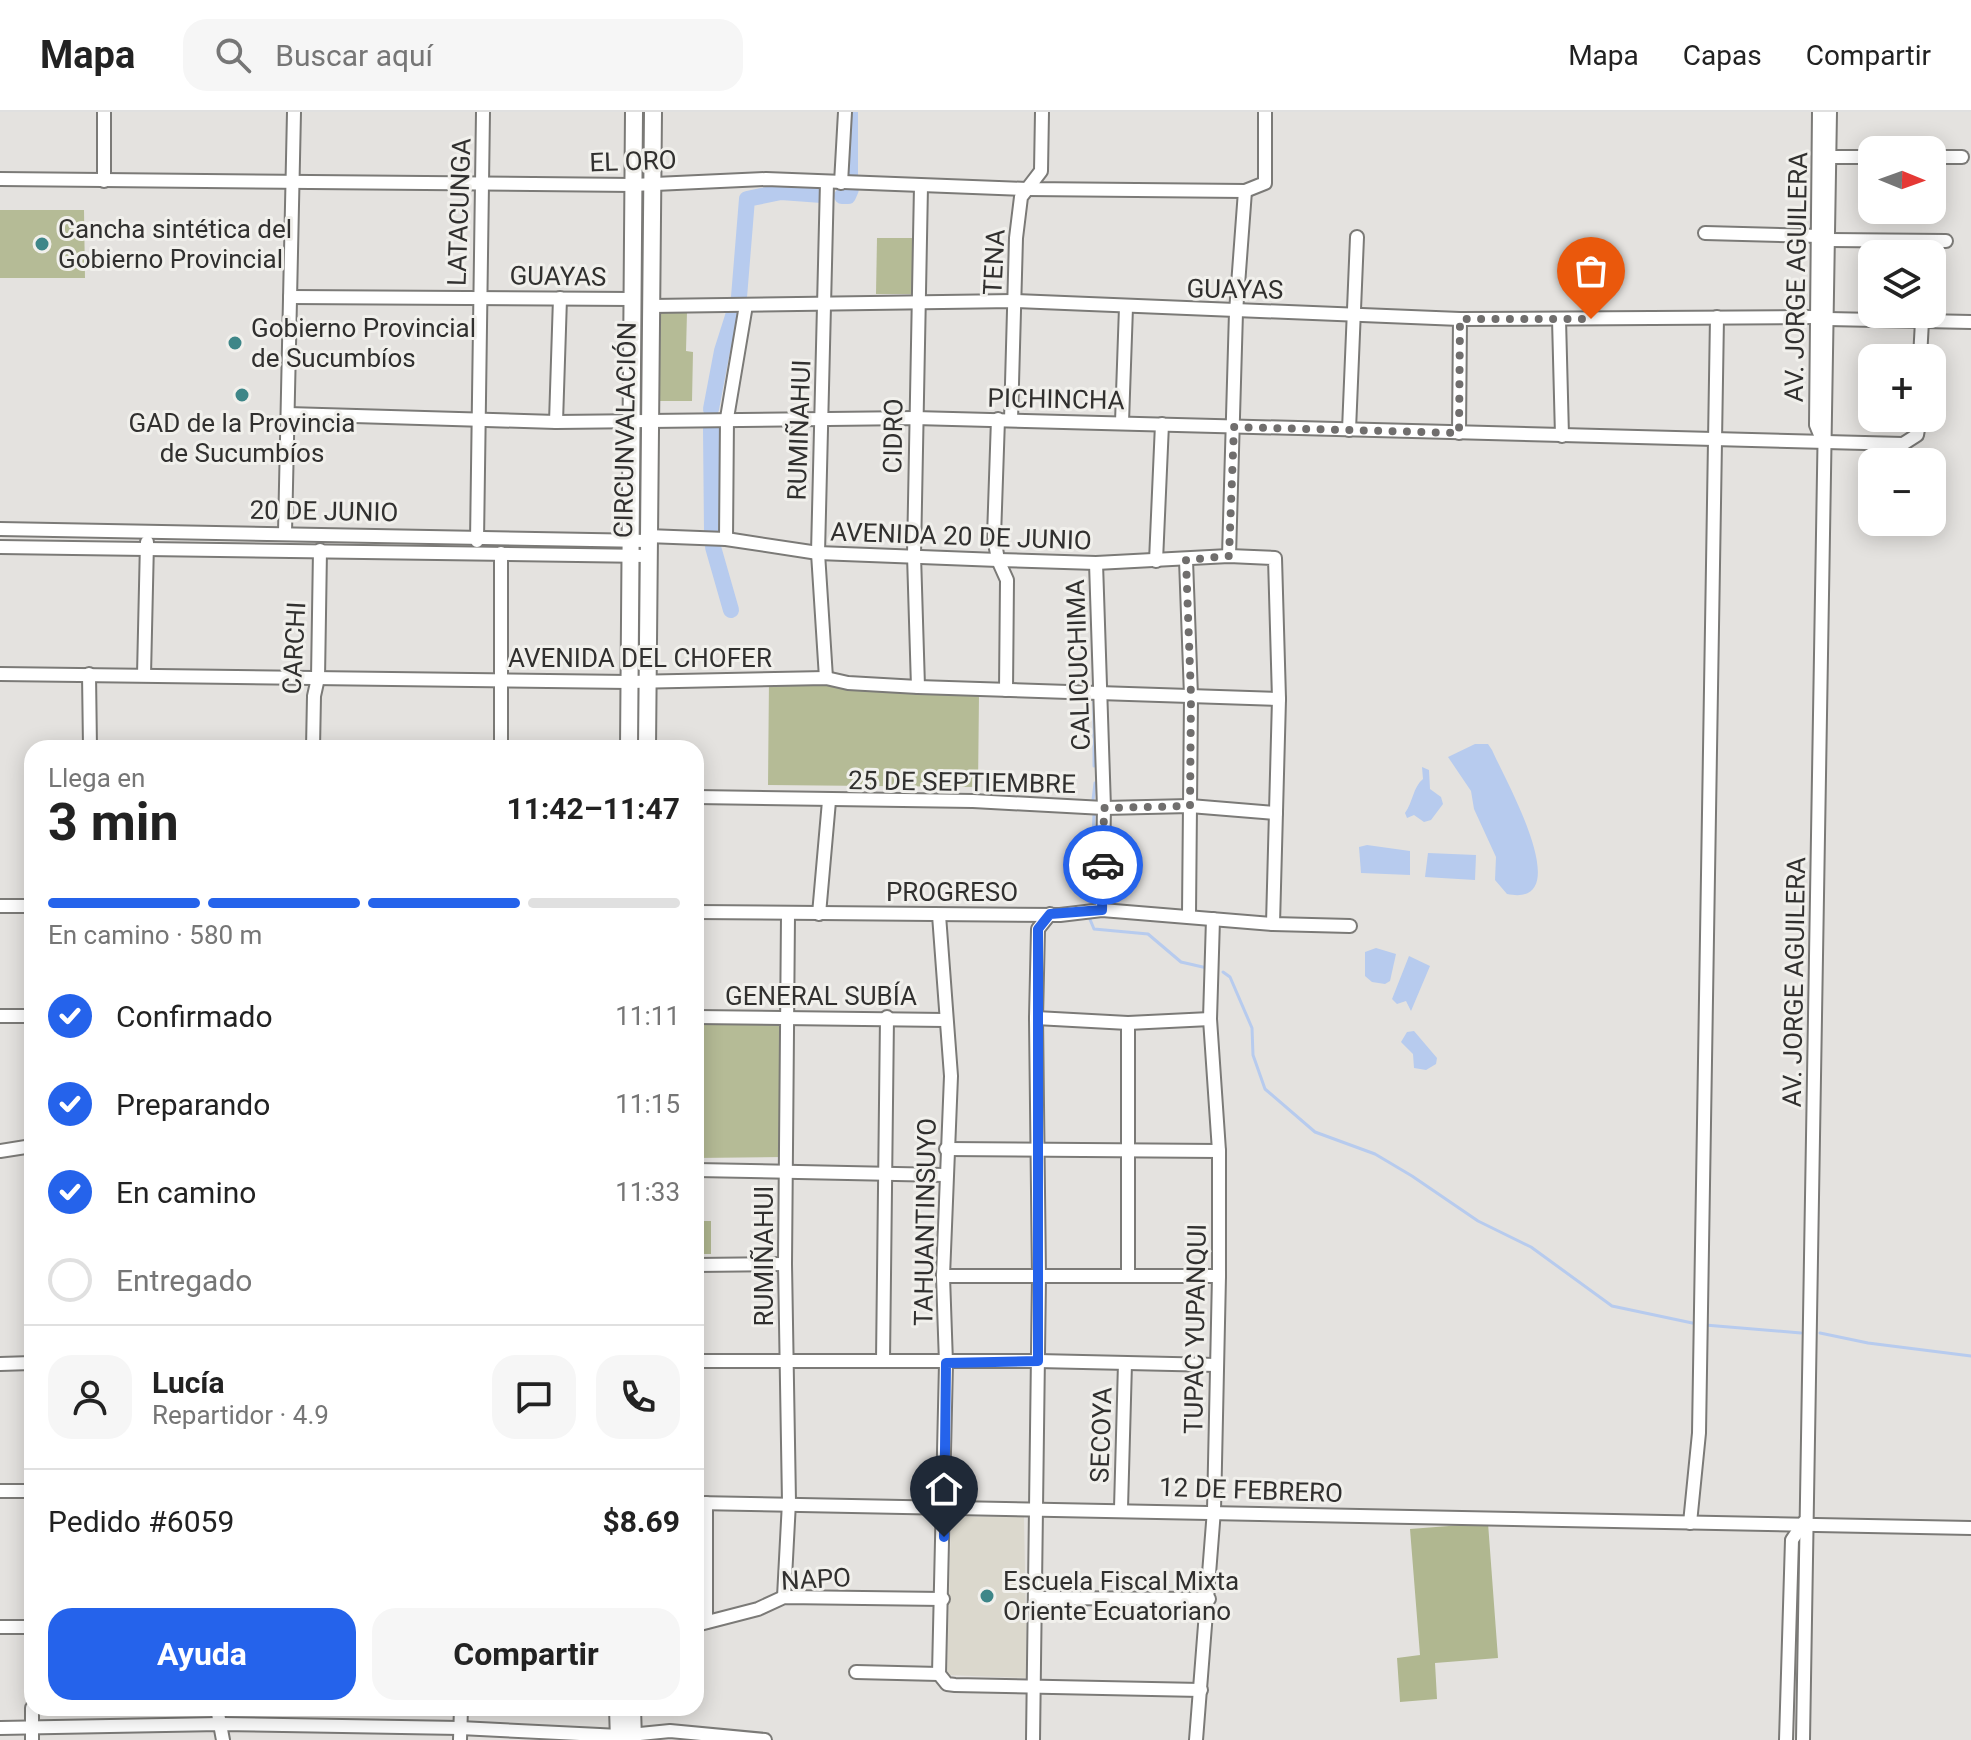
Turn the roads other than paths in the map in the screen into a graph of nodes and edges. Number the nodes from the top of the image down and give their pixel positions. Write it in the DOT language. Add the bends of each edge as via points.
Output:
graph roads {
  1 [pos="104,112"];
  2 [pos="294,112"];
  3 [pos="483,112"];
  4 [pos="634,112"];
  5 [pos="653,112"];
  6 [pos="845,112"];
  7 [pos="1042,112"];
  8 [pos="1265,112"];
  9 [pos="1819,112"];
  10 [pos="1830,112"];
  11 [pos="1829,157"];
  12 [pos="1858,157"];
  13 [pos="1946,157"];
  14 [pos="1962,157"];
  15 [pos="0,179"];
  16 [pos="293,180"];
  17 [pos="104,181"];
  18 [pos="652,182"];
  19 [pos="827,182"];
  20 [pos="484,183"];
  21 [pos="841,183"];
  22 [pos="633,185"];
  23 [pos="921,186"];
  24 [pos="1027,189"];
  25 [pos="1245,191"];
  26 [pos="1705,233"];
  27 [pos="1357,237"];
  28 [pos="1824,238"];
  29 [pos="1905,240"];
  30 [pos="479,296"];
  31 [pos="290,297"];
  32 [pos="560,298"];
  33 [pos="632,299"];
  34 [pos="1014,301"];
  35 [pos="918,302"];
  36 [pos="825,303"];
  37 [pos="746,305"];
  38 [pos="651,306"];
  39 [pos="1126,307"];
  40 [pos="1236,312"];
  41 [pos="1353,313"];
  42 [pos="1717,317"];
  43 [pos="1823,318"];
  44 [pos="1460,319"];
  45 [pos="1559,319"];
  46 [pos="1858,319"];
  47 [pos="1946,321"];
  48 [pos="1971,322"];
  49 [pos="288,414"];
  50 [pos="820,417"];
  51 [pos="477,418"];
  52 [pos="727,418"];
  53 [pos="915,418"];
  54 [pos="1004,420"];
  55 [pos="632,421"];
  56 [pos="649,421"];
  57 [pos="556,422"];
  58 [pos="1122,422"];
  59 [pos="1162,424"];
  60 [pos="1234,427"];
  61 [pos="1349,430"];
  62 [pos="1918,432"];
  63 [pos="1459,433"];
  64 [pos="1562,436"];
  65 [pos="1714,440"];
  66 [pos="1823,442"];
  67 [pos="0,529"];
  68 [pos="146,531"];
  69 [pos="285,533"];
  70 [pos="305,533"];
  71 [pos="477,535"];
  72 [pos="726,539"];
  73 [pos="641,546"];
  74 [pos="0,547"];
  75 [pos="147,548"];
  76 [pos="305,550"];
  77 [pos="320,550"];
  78 [pos="477,553"];
  79 [pos="501,553"];
  80 [pos="818,553"];
  81 [pos="914,555"];
  82 [pos="1229,556"];
  83 [pos="998,560"];
  84 [pos="1186,560"];
  85 [pos="1156,561"];
  86 [pos="1096,563"];
  87 [pos="0,674"];
  88 [pos="89,674"];
  89 [pos="144,675"];
  90 [pos="318,678"];
  91 [pos="826,678"];
  92 [pos="502,680"];
  93 [pos="647,680"];
  94 [pos="629,682"];
  95 [pos="918,687"];
  96 [pos="1006,690"];
  97 [pos="1102,693"];
  98 [pos="1191,696"];
  99 [pos="1279,699"];
  100 [pos="90,740"];
  101 [pos="313,740"];
  102 [pos="501,740"];
  103 [pos="629,740"];
  104 [pos="647,740"];
  105 [pos="704,797"];
  106 [pos="829,801"];
  107 [pos="1190,806"];
  108 [pos="1104,808"];
  109 [pos="1276,813"];
  110 [pos="0,906"];
  111 [pos="24,906"];
  112 [pos="1102,910"];
  113 [pos="704,912"];
  114 [pos="1022,913"];
  115 [pos="819,914"];
  116 [pos="1050,914"];
  117 [pos="788,915"];
  118 [pos="939,915"];
  119 [pos="1189,915"];
  120 [pos="1213,919"];
  121 [pos="1273,924"];
  122 [pos="1350,926"];
  123 [pos="1038,929"];
  124 [pos="0,1016"];
  125 [pos="24,1016"];
  126 [pos="704,1017"];
  127 [pos="887,1017"];
  128 [pos="786,1018"];
  129 [pos="1036,1018"];
  130 [pos="1210,1019"];
  131 [pos="945,1020"];
  132 [pos="1128,1023"];
  133 [pos="24,1147"];
  134 [pos="946,1149"];
  135 [pos="0,1151"];
  136 [pos="1037,1151"];
  137 [pos="1129,1151"];
  138 [pos="1219,1151"];
  139 [pos="704,1170"];
  140 [pos="786,1171"];
  141 [pos="883,1173"];
  142 [pos="945,1175"];
  143 [pos="785,1264"];
  144 [pos="704,1265"];
  145 [pos="943,1276"];
  146 [pos="1128,1276"];
  147 [pos="1219,1276"];
  148 [pos="1039,1277"];
  149 [pos="704,1361"];
  150 [pos="787,1361"];
  151 [pos="883,1361"];
  152 [pos="1038,1361"];
  153 [pos="24,1363"];
  154 [pos="946,1363"];
  155 [pos="1125,1363"];
  156 [pos="0,1364"];
  157 [pos="1217,1365"];
  158 [pos="0,1491"];
  159 [pos="24,1491"];
  160 [pos="789,1502"];
  161 [pos="704,1503"];
  162 [pos="944,1506"];
  163 [pos="1035,1507"];
  164 [pos="1121,1508"];
  165 [pos="1214,1510"];
  166 [pos="1804,1522"];
  167 [pos="1690,1523"];
  168 [pos="1971,1528"];
  169 [pos="784,1597"];
  170 [pos="1035,1598"];
  171 [pos="943,1599"];
  172 [pos="1209,1599"];
  173 [pos="704,1623"];
  174 [pos="0,1627"];
  175 [pos="24,1627"];
  176 [pos="856,1672"];
  177 [pos="939,1674"];
  178 [pos="1033,1686"];
  179 [pos="1201,1690"];
  180 [pos="218,1716"];
  181 [pos="620,1716"];
  182 [pos="630,1716"];
  183 [pos="220,1724"];
  184 [pos="145,1725"];
  185 [pos="0,1728"];
  186 [pos="32,1734"];
  187 [pos="460,1734"];
  188 [pos="626,1737"];
  189 [pos="147,1740"];
  190 [pos="223,1740"];
  191 [pos="765,1740"];
  192 [pos="1033,1740"];
  193 [pos="1196,1740"];
  194 [pos="1786,1740"];
  195 [pos="1803,1740"];
  1 -- 17 [label="street"];
  2 -- 16 [label="street"];
  3 -- 20 [label="street, LATACUNGA"];
  4 -- 22 [label="main road, CIRCUNVALACIÓN"];
  5 -- 18 [label="main road, CIRCUNVALACIÓN"];
  6 -- 21 [label="street"];
  7 -- 24 [label="street, TENA" via="1041,171"];
  8 -- 25 [label="street, EL ORO" via="1265,183"];
  9 -- 28 [label="street, AV. JORGE AGUILERA"];
  10 -- 11 [label="street, AV. JORGE AGUILERA"];
  11 -- 12 [label="street"];
  11 -- 28 [label="street, AV. JORGE AGUILERA"];
  13 -- 14 [label="street"];
  15 -- 17 [label="street, EL ORO"];
  16 -- 17 [label="street, EL ORO"];
  16 -- 20 [label="street, EL ORO"];
  16 -- 31 [label="street"];
  18 -- 19 [label="street, EL ORO"];
  18 -- 22 [label="street, EL ORO"];
  18 -- 38 [label="main road, CIRCUNVALACIÓN"];
  19 -- 21 [label="street, EL ORO"];
  19 -- 36 [label="street, RUMIÑAHUI"];
  20 -- 22 [label="street, EL ORO"];
  20 -- 30 [label="street, LATACUNGA"];
  21 -- 23 [label="street, EL ORO"];
  22 -- 33 [label="main road, CIRCUNVALACIÓN"];
  23 -- 24 [label="street, EL ORO"];
  23 -- 35 [label="street, CIDRO"];
  24 -- 25 [label="street, EL ORO"];
  24 -- 34 [label="street, TENA" via="1021,197 1016,238"];
  25 -- 40 [label="street"];
  26 -- 28 [label="street"];
  27 -- 41 [label="street"];
  28 -- 29 [label="street"];
  28 -- 43 [label="street, AV. JORGE AGUILERA"];
  30 -- 31 [label="street, GUAYAS"];
  30 -- 32 [label="street, GUAYAS"];
  30 -- 51 [label="street, LATACUNGA"];
  31 -- 49 [label="street"];
  32 -- 33 [label="street, GUAYAS"];
  32 -- 57 [label="street"];
  33 -- 55 [label="main road, CIRCUNVALACIÓN"];
  34 -- 35 [label="street, GUAYAS"];
  34 -- 39 [label="street, GUAYAS"];
  34 -- 54 [label="street, TENA"];
  35 -- 36 [label="street, GUAYAS"];
  35 -- 53 [label="street, CIDRO"];
  36 -- 37 [label="street, GUAYAS"];
  36 -- 50 [label="street, RUMIÑAHUI"];
  37 -- 38 [label="street, GUAYAS"];
  37 -- 52 [label="street"];
  38 -- 56 [label="main road, CIRCUNVALACIÓN"];
  39 -- 40 [label="street, GUAYAS"];
  39 -- 58 [label="street"];
  40 -- 41 [label="street, GUAYAS"];
  40 -- 60 [label="street"];
  41 -- 44 [label="street, GUAYAS"];
  41 -- 61 [label="street"];
  42 -- 43 [label="street, GUAYAS"];
  42 -- 45 [label="street, GUAYAS"];
  42 -- 65 [label="street"];
  43 -- 46 [label="street, GUAYAS"];
  43 -- 66 [label="street, AV. JORGE AGUILERA" via="1816,425"];
  44 -- 45 [label="street, GUAYAS"];
  44 -- 63 [label="street"];
  45 -- 64 [label="street"];
  47 -- 48 [label="street, GUAYAS"];
  49 -- 51 [label="street, PICHINCHA"];
  49 -- 69 [label="street"];
  50 -- 52 [label="street, PICHINCHA"];
  50 -- 53 [label="street, PICHINCHA"];
  50 -- 80 [label="street, RUMIÑAHUI"];
  51 -- 57 [label="street, PICHINCHA"];
  51 -- 71 [label="street, LATACUNGA"];
  52 -- 56 [label="street, PICHINCHA"];
  52 -- 72 [label="street"];
  53 -- 54 [label="street, PICHINCHA"];
  53 -- 81 [label="street, CIDRO"];
  54 -- 58 [label="street, PICHINCHA"];
  54 -- 83 [label="street, TENA" via="994,537"];
  55 -- 56 [label="street, PICHINCHA"];
  55 -- 57 [label="street, PICHINCHA"];
  55 -- 73 [label="main road, CIRCUNVALACIÓN"];
  56 -- 73 [label="main road, CIRCUNVALACIÓN"];
  58 -- 59 [label="street, PICHINCHA"];
  59 -- 60 [label="street, PICHINCHA"];
  59 -- 85 [label="street"];
  60 -- 61 [label="street, PICHINCHA"];
  60 -- 82 [label="street"];
  61 -- 63 [label="street, PICHINCHA"];
  62 -- 66 [label="street, PICHINCHA" via="1903,444"];
  63 -- 64 [label="street, PICHINCHA"];
  64 -- 65 [label="street, PICHINCHA"];
  65 -- 66 [label="street, PICHINCHA"];
  65 -- 167 [label="street" via="1699,1433"];
  66 -- 166 [label="street, AV. JORGE AGUILERA" via="1814,1240"];
  67 -- 68 [label="street, 20 DE JUNIO"];
  68 -- 69 [label="street, 20 DE JUNIO"];
  68 -- 75 [label="street"];
  69 -- 70 [label="street, 20 DE JUNIO"];
  70 -- 71 [label="street, 20 DE JUNIO"];
  70 -- 76 [label="street"];
  71 -- 73 [label="street, 20 DE JUNIO"];
  71 -- 78 [label="street, LATACUNGA"];
  72 -- 73 [label="street, AVENIDA 20 DE JUNIO"];
  72 -- 80 [label="street, AVENIDA 20 DE JUNIO"];
  73 -- 79 [label="street, 20 DE JUNIO"];
  73 -- 93 [label="main road, CIRCUNVALACIÓN"];
  73 -- 94 [label="main road, CIRCUNVALACIÓN"];
  74 -- 75 [label="street, 20 DE JUNIO"];
  75 -- 76 [label="street, 20 DE JUNIO"];
  75 -- 89 [label="street"];
  76 -- 77 [label="street, 20 DE JUNIO"];
  77 -- 78 [label="street, 20 DE JUNIO"];
  77 -- 90 [label="street, CARCHI"];
  78 -- 79 [label="street, 20 DE JUNIO"];
  79 -- 92 [label="street"];
  80 -- 81 [label="street, AVENIDA 20 DE JUNIO"];
  80 -- 91 [label="street, RUMIÑAHUI"];
  81 -- 83 [label="street, AVENIDA 20 DE JUNIO"];
  81 -- 95 [label="street, CIDRO"];
  82 -- 84 [label="street, AVENIDA 20 DE JUNIO"];
  82 -- 99 [label="street, AVENIDA 20 DE JUNIO" via="1275,558"];
  83 -- 86 [label="street, AVENIDA 20 DE JUNIO"];
  83 -- 96 [label="street, TENA" via="1007,580"];
  84 -- 85 [label="street, AVENIDA 20 DE JUNIO"];
  84 -- 98 [label="street"];
  85 -- 86 [label="street, AVENIDA 20 DE JUNIO"];
  86 -- 97 [label="street, CALICUCHIMA"];
  87 -- 88 [label="street, AVENIDA DEL CHOFER"];
  88 -- 89 [label="street, AVENIDA DEL CHOFER"];
  88 -- 100 [label="street"];
  89 -- 90 [label="street, AVENIDA DEL CHOFER"];
  90 -- 92 [label="street, AVENIDA DEL CHOFER"];
  90 -- 101 [label="street, CARCHI"];
  91 -- 93 [label="street, AVENIDA DEL CHOFER"];
  91 -- 95 [label="street, AVENIDA DEL CHOFER"];
  92 -- 94 [label="street, AVENIDA DEL CHOFER"];
  92 -- 102 [label="street"];
  93 -- 94 [label="street, AVENIDA DEL CHOFER"];
  93 -- 104 [label="main road, CIRCUNVALACIÓN"];
  94 -- 103 [label="main road, CIRCUNVALACIÓN"];
  95 -- 96 [label="street, AVENIDA DEL CHOFER"];
  96 -- 97 [label="street, AVENIDA DEL CHOFER"];
  97 -- 98 [label="street, AVENIDA DEL CHOFER"];
  97 -- 108 [label="street, CALICUCHIMA"];
  98 -- 99 [label="street, AVENIDA DEL CHOFER"];
  98 -- 107 [label="street"];
  99 -- 109 [label="street"];
  105 -- 106 [label="street, 25 DE SEPTIEMBRE"];
  106 -- 108 [label="street, 25 DE SEPTIEMBRE"];
  106 -- 115 [label="street"];
  107 -- 108 [label="street, 25 DE SEPTIEMBRE"];
  107 -- 109 [label="street, 25 DE SEPTIEMBRE"];
  107 -- 119 [label="street"];
  108 -- 112 [label="street, CALICUCHIMA"];
  109 -- 121 [label="street"];
  110 -- 111 [label="street"];
  112 -- 116 [label="street, PROGRESO"];
  112 -- 119 [label="street, PROGRESO"];
  113 -- 117 [label="street, PROGRESO"];
  114 -- 116 [label="street, PROGRESO"];
  114 -- 118 [label="street, PROGRESO"];
  114 -- 123 [label="street"];
  115 -- 117 [label="street, PROGRESO"];
  115 -- 118 [label="street, PROGRESO"];
  116 -- 123 [label="street"];
  117 -- 128 [label="street, RUMIÑAHUI"];
  118 -- 131 [label="street, TAHUANTINSUYO"];
  119 -- 120 [label="street, PROGRESO"];
  120 -- 121 [label="street, PROGRESO"];
  120 -- 130 [label="street, TUPAC YUPANQUI"];
  121 -- 122 [label="street, PROGRESO"];
  123 -- 129 [label="street"];
  124 -- 125 [label="street"];
  126 -- 128 [label="street, GENERAL SUBÍA"];
  127 -- 128 [label="street, GENERAL SUBÍA"];
  127 -- 131 [label="street, GENERAL SUBÍA"];
  127 -- 141 [label="street"];
  128 -- 140 [label="street, RUMIÑAHUI"];
  129 -- 132 [label="street"];
  129 -- 136 [label="street"];
  130 -- 132 [label="street"];
  130 -- 138 [label="street, TUPAC YUPANQUI"];
  131 -- 134 [label="street, TAHUANTINSUYO" via="950,1048"];
  132 -- 137 [label="street"];
  133 -- 135 [label="street"];
  134 -- 136 [label="street"];
  134 -- 142 [label="street, TAHUANTINSUYO"];
  136 -- 137 [label="street"];
  136 -- 148 [label="street"];
  137 -- 138 [label="street"];
  137 -- 146 [label="street"];
  138 -- 147 [label="street, TUPAC YUPANQUI"];
  139 -- 140 [label="street"];
  140 -- 141 [label="street"];
  140 -- 143 [label="street, RUMIÑAHUI"];
  141 -- 142 [label="street"];
  141 -- 151 [label="street"];
  142 -- 145 [label="street, TAHUANTINSUYO"];
  143 -- 144 [label="street"];
  143 -- 150 [label="street, RUMIÑAHUI"];
  145 -- 148 [label="street"];
  145 -- 154 [label="street, TAHUANTINSUYO"];
  146 -- 147 [label="street"];
  146 -- 148 [label="street"];
  147 -- 157 [label="street, TUPAC YUPANQUI"];
  148 -- 152 [label="street"];
  149 -- 150 [label="street"];
  150 -- 151 [label="street"];
  150 -- 160 [label="street, RUMIÑAHUI"];
  151 -- 154 [label="street"];
  152 -- 154 [label="street"];
  152 -- 155 [label="street"];
  152 -- 163 [label="street"];
  153 -- 156 [label="street"];
  154 -- 162 [label="street, TAHUANTINSUYO"];
  155 -- 157 [label="street"];
  155 -- 164 [label="street, SECOYA"];
  157 -- 165 [label="street, TUPAC YUPANQUI"];
  158 -- 159 [label="street"];
  160 -- 161 [label="street, 12 DE FEBRERO"];
  160 -- 162 [label="street, 12 DE FEBRERO"];
  160 -- 169 [label="street, RUMIÑAHUI"];
  162 -- 163 [label="street, 12 DE FEBRERO"];
  162 -- 171 [label="street, TAHUANTINSUYO"];
  163 -- 164 [label="street, 12 DE FEBRERO"];
  163 -- 170 [label="street"];
  164 -- 165 [label="street, 12 DE FEBRERO"];
  165 -- 167 [label="street, 12 DE FEBRERO"];
  165 -- 172 [label="street, TUPAC YUPANQUI"];
  166 -- 167 [label="street, 12 DE FEBRERO"];
  166 -- 168 [label="street, 12 DE FEBRERO"];
  166 -- 194 [label="street, AV. JORGE AGUILERA" via="1792,1540"];
  166 -- 195 [label="street, AV. JORGE AGUILERA" via="1808,1540"];
  169 -- 171 [label="street, NAPO"];
  169 -- 173 [label="street, NAPO"];
  170 -- 172 [label="street"];
  170 -- 178 [label="street"];
  171 -- 177 [label="street, TAHUANTINSUYO"];
  172 -- 179 [label="street, TUPAC YUPANQUI"];
  174 -- 175 [label="street"];
  176 -- 177 [label="street"];
  177 -- 178 [label="street" via="955,1685"];
  178 -- 179 [label="street"];
  178 -- 192 [label="street"];
  179 -- 193 [label="street, TUPAC YUPANQUI"];
  180 -- 183 [label="street"];
  181 -- 188 [label="main road"];
  182 -- 188 [label="main road"];
  183 -- 184 [label="street"];
  183 -- 187 [label="street"];
  183 -- 190 [label="street"];
  184 -- 186 [label="street"];
  184 -- 189 [label="street"];
  185 -- 186 [label="street"];
  187 -- 188 [label="street"];
  188 -- 191 [label="street" via="670,1731"];
}
